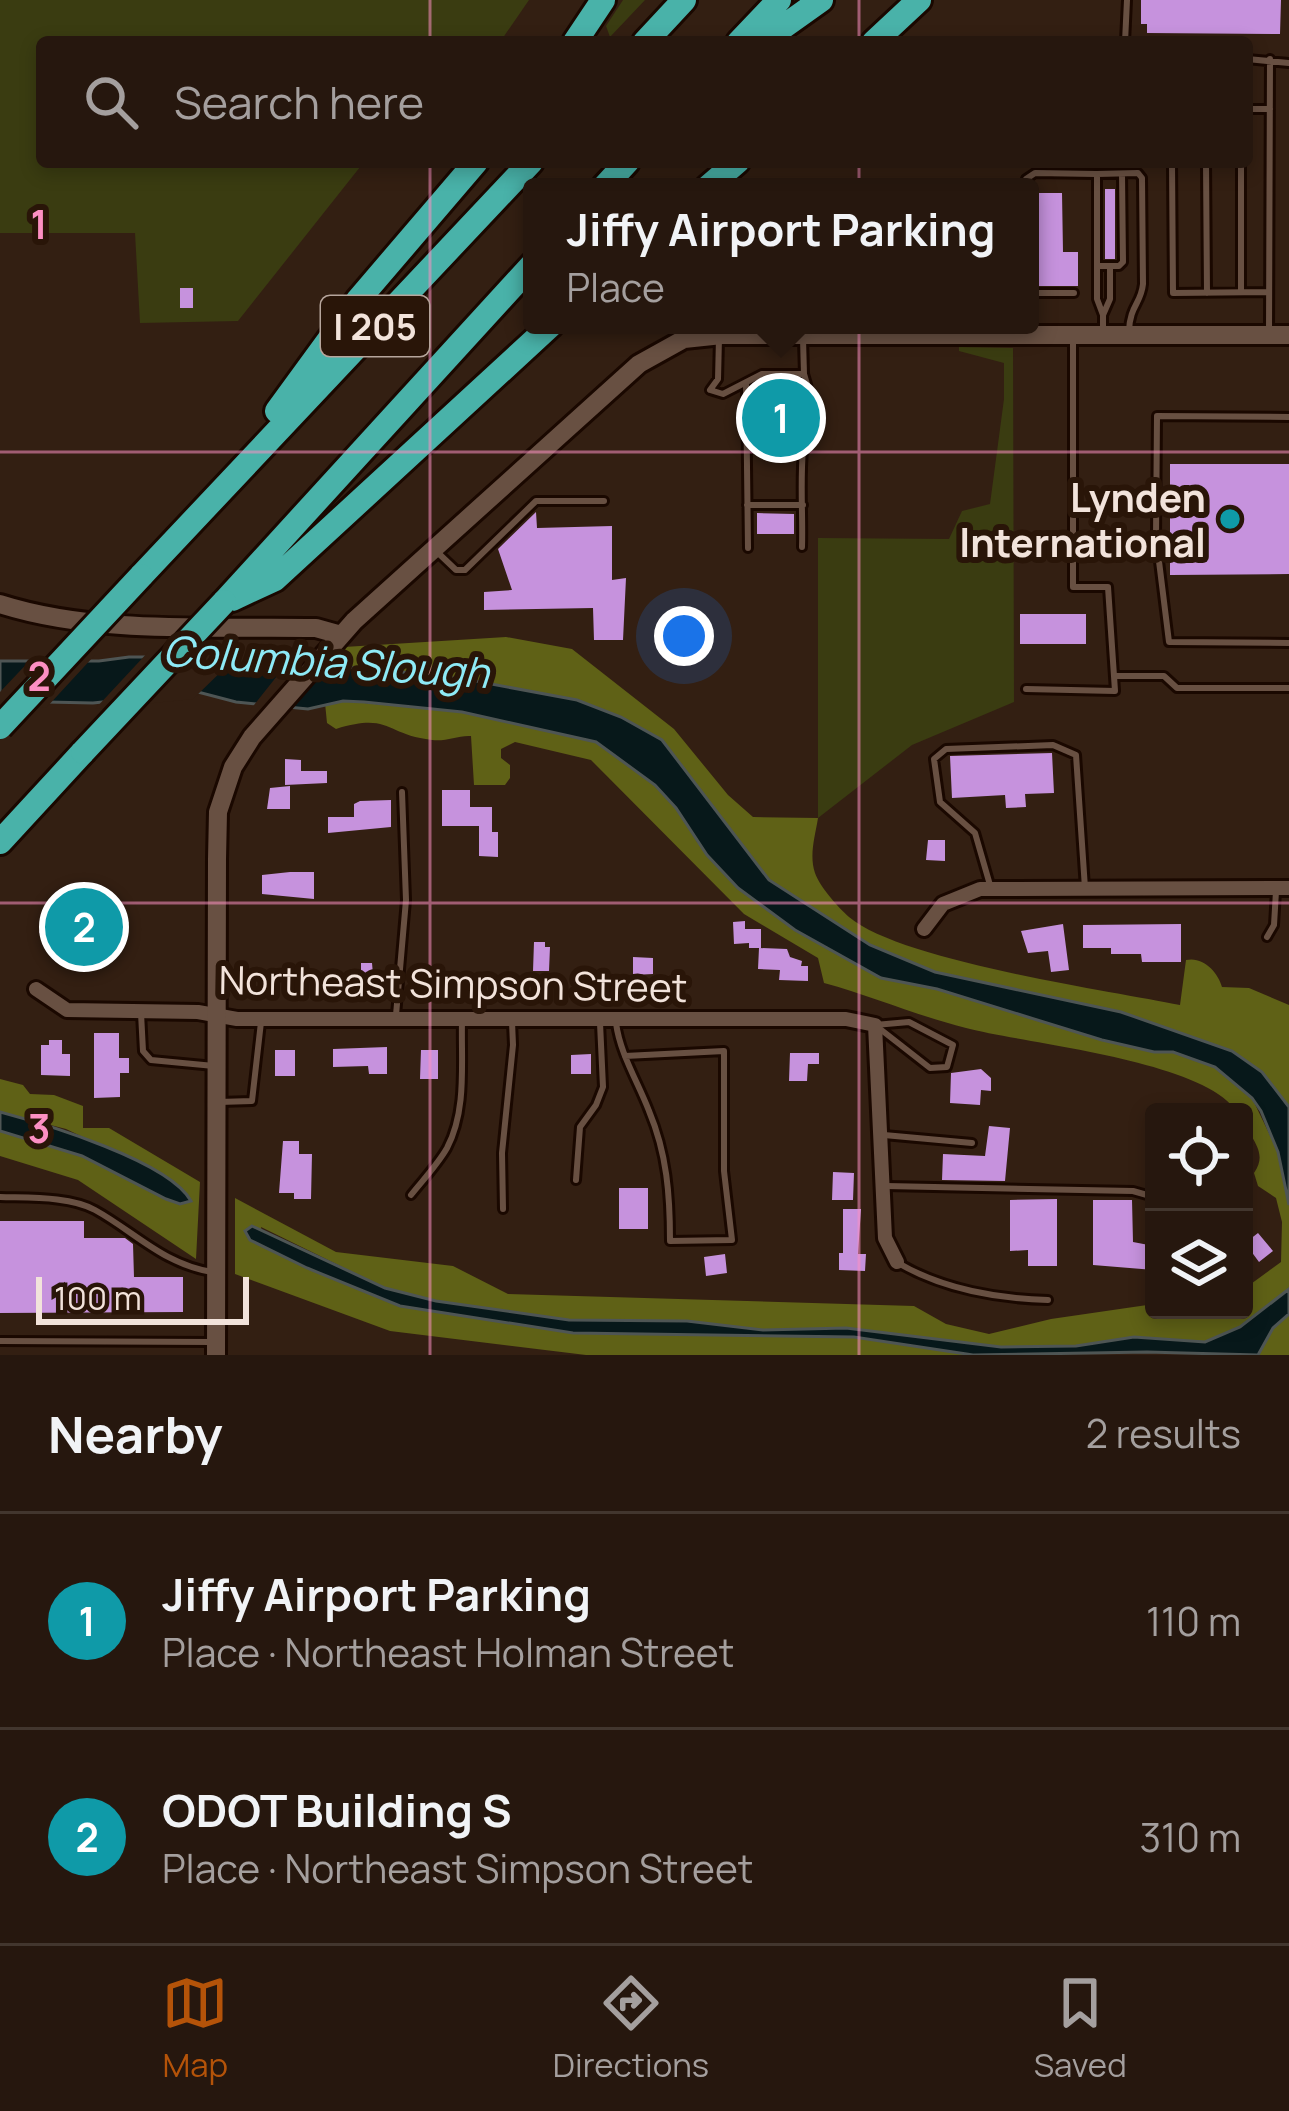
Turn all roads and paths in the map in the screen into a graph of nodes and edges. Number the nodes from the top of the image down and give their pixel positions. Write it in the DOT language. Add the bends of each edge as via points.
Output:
graph roads {
  1 [pos="603,0"];
  2 [pos="684,0"];
  3 [pos="778,0"];
  4 [pos="821,0"];
  5 [pos="919,0"];
  6 [pos="1127,0"];
  7 [pos="579,36"];
  8 [pos="651,36"];
  9 [pos="745,36"];
  10 [pos="770,36"];
  11 [pos="880,36"];
  12 [pos="1125,36"];
  13 [pos="1253,59"];
  14 [pos="1270,59"];
  15 [pos="1289,63"];
  16 [pos="1253,109"];
  17 [pos="1270,109"];
  18 [pos="471,168"];
  19 [pos="525,168"];
  20 [pos="1172,168"];
  21 [pos="1206,168"];
  22 [pos="1241,168"];
  23 [pos="1121,173"];
  24 [pos="1097,174"];
  25 [pos="1028,178"];
  26 [pos="1096,266"];
  27 [pos="1110,266"];
  28 [pos="523,275"];
  29 [pos="1207,292"];
  30 [pos="1241,292"];
  31 [pos="1269,292"];
  32 [pos="1039,293"];
  33 [pos="1074,293"];
  34 [pos="1103,325"];
  35 [pos="1039,332"];
  36 [pos="541,334"];
  37 [pos="803,334"];
  38 [pos="719,335"];
  39 [pos="1073,335"];
  40 [pos="1129,335"];
  41 [pos="1279,335"];
  42 [pos="804,374"];
  43 [pos="746,384"];
  44 [pos="1289,417"];
  45 [pos="220,491"];
  46 [pos="604,501"];
  47 [pos="747,505"];
  48 [pos="802,505"];
  49 [pos="432,547"];
  50 [pos="748,548"];
  51 [pos="802,548"];
  52 [pos="224,602"];
  53 [pos="0,604"];
  54 [pos="341,635"];
  55 [pos="1289,643"];
  56 [pos="1115,676"];
  57 [pos="1289,688"];
  58 [pos="1026,689"];
  59 [pos="0,727"];
  60 [pos="402,792"];
  61 [pos="0,842"];
  62 [pos="991,888"];
  63 [pos="1084,888"];
  64 [pos="1283,888"];
  65 [pos="924,929"];
  66 [pos="1268,937"];
  67 [pos="36,989"];
  68 [pos="141,1011"];
  69 [pos="217,1015"];
  70 [pos="262,1018"];
  71 [pos="396,1019"];
  72 [pos="462,1019"];
  73 [pos="512,1019"];
  74 [pos="607,1019"];
  75 [pos="875,1025"];
  76 [pos="625,1056"];
  77 [pos="217,1066"];
  78 [pos="217,1102"];
  79 [pos="881,1135"];
  80 [pos="972,1143"];
  81 [pos="576,1180"];
  82 [pos="882,1186"];
  83 [pos="1145,1194"];
  84 [pos="411,1195"];
  85 [pos="0,1197"];
  86 [pos="503,1209"];
  87 [pos="897,1262"];
  88 [pos="216,1272"];
  89 [pos="1048,1300"];
  90 [pos="0,1341"];
  91 [pos="216,1348"];
  1 -- 7 [label="highway"];
  2 -- 8 [label="highway"];
  3 -- 9 [label="highway"];
  4 -- 10 [label="highway"];
  5 -- 11 [label="highway"];
  6 -- 12 [label="lane"];
  13 -- 14 [label="lane"];
  14 -- 15 [label="lane"];
  14 -- 17 [label="lane"];
  16 -- 17 [label="lane"];
  17 -- 31 [label="lane"];
  18 -- 45 [label="highway" via="358,300"];
  19 -- 45 [label="highway, I 205"];
  20 -- 29 [label="lane" via="1173,292"];
  21 -- 29 [label="lane"];
  22 -- 30 [label="lane"];
  23 -- 24 [label="lane"];
  23 -- 27 [label="lane" via="1123,262"];
  23 -- 40 [label="lane" via="1142,178 1142,290 1130,309"];
  24 -- 25 [label="lane"];
  24 -- 26 [label="lane"];
  26 -- 27 [label="lane"];
  26 -- 34 [label="lane"];
  27 -- 34 [label="lane"];
  28 -- 52 [label="highway, I 205"];
  29 -- 30 [label="lane"];
  30 -- 31 [label="lane"];
  31 -- 41 [label="lane"];
  32 -- 33 [label="lane"];
  34 -- 39 [label="street"];
  34 -- 40 [label="street"];
  35 -- 39 [label="street"];
  36 -- 52 [label="highway" via="274,579"];
  37 -- 38 [label="street"];
  37 -- 42 [label="lane"];
  38 -- 43 [label="lane" via="718,379 710,390 723,394"];
  38 -- 49 [label="street" via="674,343 639,364"];
  39 -- 56 [label="lane" via="1073,587 1108,587"];
  40 -- 41 [label="street"];
  42 -- 43 [label="lane" via="762,374"];
  42 -- 48 [label="lane" via="811,427"];
  43 -- 47 [label="lane"];
  44 -- 55 [label="lane" via="1157,416 1156,537 1169,642"];
  45 -- 59 [label="highway, I 205, bridge"];
  46 -- 49 [label="lane" via="536,501 465,570"];
  47 -- 48 [label="lane"];
  47 -- 50 [label="lane"];
  48 -- 51 [label="lane"];
  49 -- 54 [label="street"];
  52 -- 61 [label="highway, I 205, bridge"];
  53 -- 54 [label="street" via="53,618"];
  54 -- 69 [label="street" via="233,766 218,812"];
  56 -- 57 [label="lane" via="1163,676 1177,688"];
  56 -- 58 [label="lane" via="1115,691"];
  60 -- 71 [label="lane" via="406,901"];
  62 -- 63 [label="street"];
  62 -- 63 [label="lane" via="975,833 940,802 934,759 946,749 1053,745 1076,755"];
  62 -- 65 [label="street" via="943,904"];
  63 -- 64 [label="street"];
  64 -- 66 [label="lane"];
  67 -- 68 [label="street, Northeast Simpson Street" via="67,1010"];
  68 -- 69 [label="street, Northeast Simpson Street"];
  68 -- 77 [label="lane" via="143,1051 151,1060"];
  69 -- 70 [label="street, Northeast Simpson Street"];
  69 -- 77 [label="street"];
  70 -- 71 [label="street, Northeast Simpson Street"];
  70 -- 78 [label="lane" via="252,1101"];
  71 -- 72 [label="street, Northeast Simpson Street"];
  72 -- 73 [label="street, Northeast Simpson Street"];
  72 -- 84 [label="lane" via="457,1117 447,1148"];
  73 -- 74 [label="street, Northeast Simpson Street"];
  73 -- 86 [label="lane"];
  74 -- 75 [label="street, Northeast Simpson Street"];
  74 -- 76 [label="lane"];
  74 -- 81 [label="lane" via="602,1088 580,1127"];
  75 -- 75 [label="lane" via="909,1022 939,1036 953,1046 947,1067 930,1068"];
  75 -- 79 [label="street"];
  76 -- 76 [label="lane" via="670,1181 670,1241 732,1240 724,1051"];
  77 -- 78 [label="street"];
  78 -- 88 [label="street"];
  79 -- 80 [label="lane"];
  79 -- 82 [label="street"];
  82 -- 83 [label="lane"];
  82 -- 87 [label="street" via="885,1238"];
  85 -- 88 [label="lane" via="75,1203 170,1258"];
  87 -- 89 [label="lane" via="985,1293"];
  88 -- 91 [label="street"];
  90 -- 91 [label="lane"];
}
